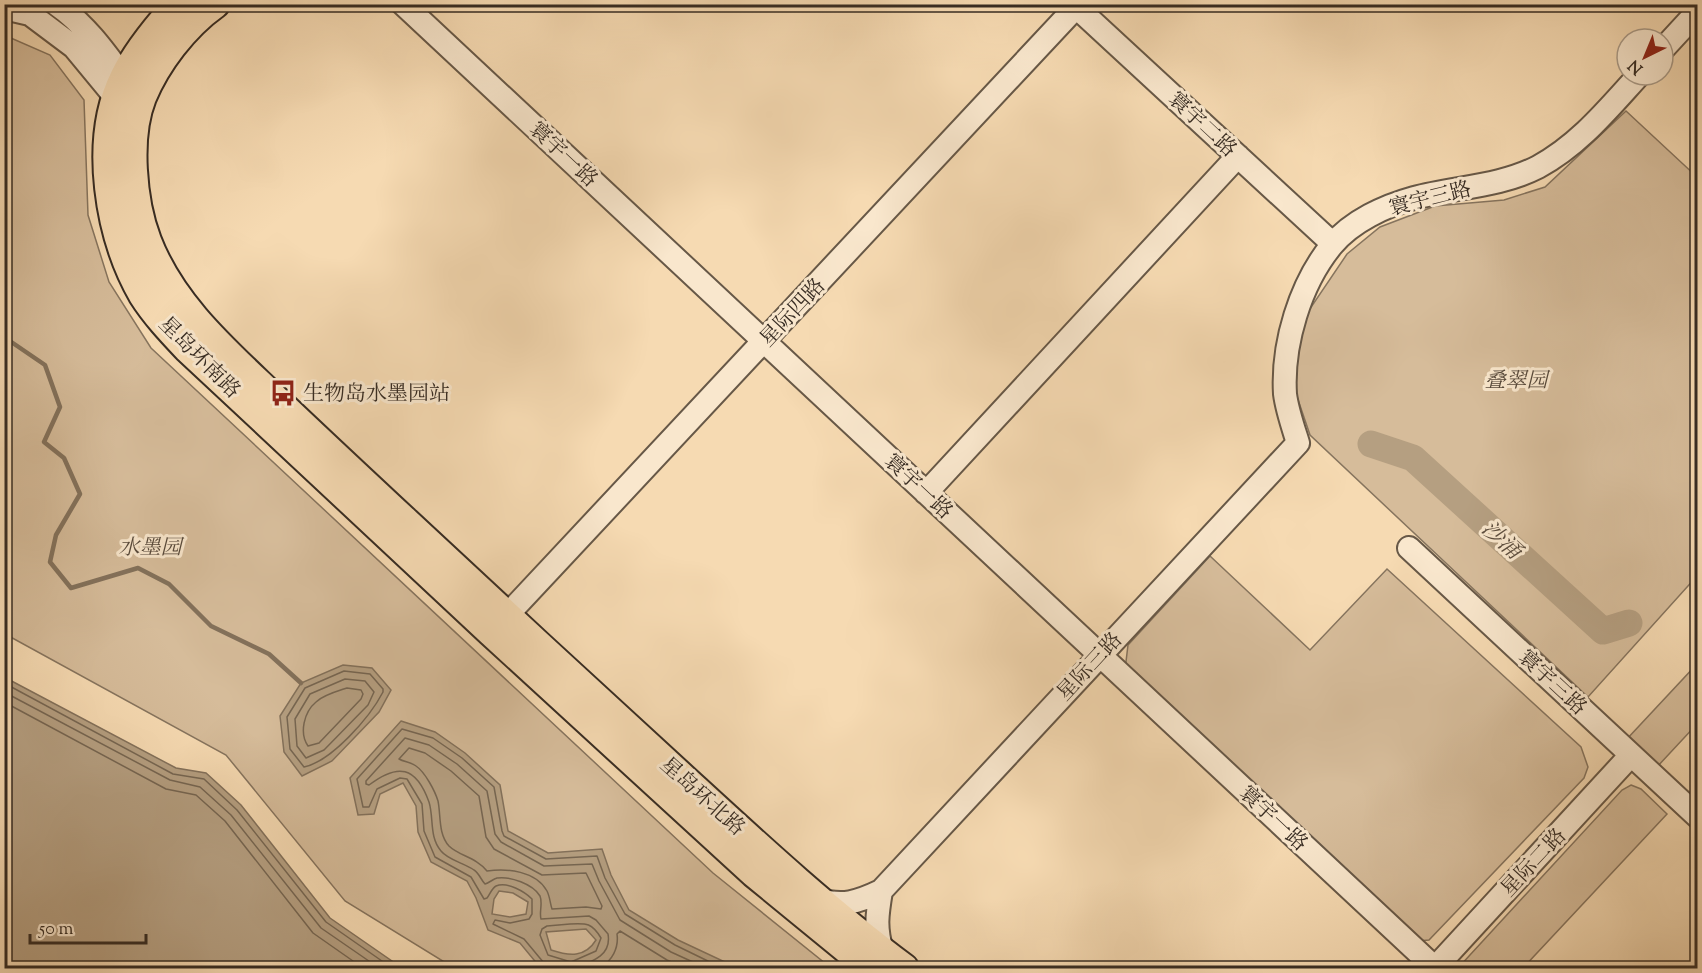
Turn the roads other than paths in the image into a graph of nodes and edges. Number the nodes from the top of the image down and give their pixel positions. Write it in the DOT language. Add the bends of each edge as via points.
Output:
graph roads {
  1 [pos="56,4"];
  2 [pos="178,4"];
  3 [pos="215,4"];
  4 [pos="403,4"];
  5 [pos="1075,6"];
  6 [pos="4,8"];
  7 [pos="1698,11"];
  8 [pos="1675,36"];
  9 [pos="1628,87"];
  10 [pos="129,98"];
  11 [pos="1238,156"];
  12 [pos="1333,244"];
  13 [pos="765,341"];
  14 [pos="1298,443"];
  15 [pos="926,493"];
  16 [pos="1409,548"];
  17 [pos="499,624"];
  18 [pos="1099,654"];
  19 [pos="1631,755"];
  20 [pos="1698,817"];
  21 [pos="881,891"];
  22 [pos="817,900"];
  23 [pos="876,960"];
  24 [pos="1435,968"];
  25 [pos="904,969"];
  1 -- 10 [label="street" via="90,33"];
  2 -- 10 [label="main road, 星岛环南路" via="159,25"];
  3 -- 10 [label="main road, 星岛环南路"];
  4 -- 13 [label="street, 寰宇一路"];
  5 -- 11 [label="street, 寰宇二路"];
  5 -- 13 [label="street, 星际四路"];
  6 -- 10 [label="street" via="30,14 74,47"];
  7 -- 8 [label="street"];
  9 -- 12 [label="street, 寰宇三路" via="1578,140 1537,168 1384,208"];
  10 -- 17 [label="main road, 星岛环南路" via="108,139 109,190 112,216 144,297 187,348"];
  11 -- 12 [label="street, 寰宇二路"];
  11 -- 15 [label="street"];
  12 -- 14 [label="street, 寰宇三路" via="1305,292 1288,339 1286,397"];
  13 -- 15 [label="street, 寰宇一路"];
  13 -- 17 [label="street, 星际四路"];
  14 -- 18 [label="street, 星际三路"];
  15 -- 18 [label="street, 寰宇一路"];
  16 -- 19 [label="street, 寰宇三路"];
  17 -- 22 [label="main road, 星岛环北路"];
  17 -- 23 [label="main road, 星岛环北路" via="754,873"];
  18 -- 21 [label="street, 星际三路"];
  18 -- 24 [label="street, 寰宇一路"];
  19 -- 20 [label="street, 寰宇三路"];
  19 -- 24 [label="street, 星际二路"];
  21 -- 22 [label="street, 星际三路" via="846,904"];
  21 -- 23 [label="street" via="876,916"];
  22 -- 23 [label="main road, 星岛环北路"];
  23 -- 25 [label="main road, 星岛环北路"];
}
